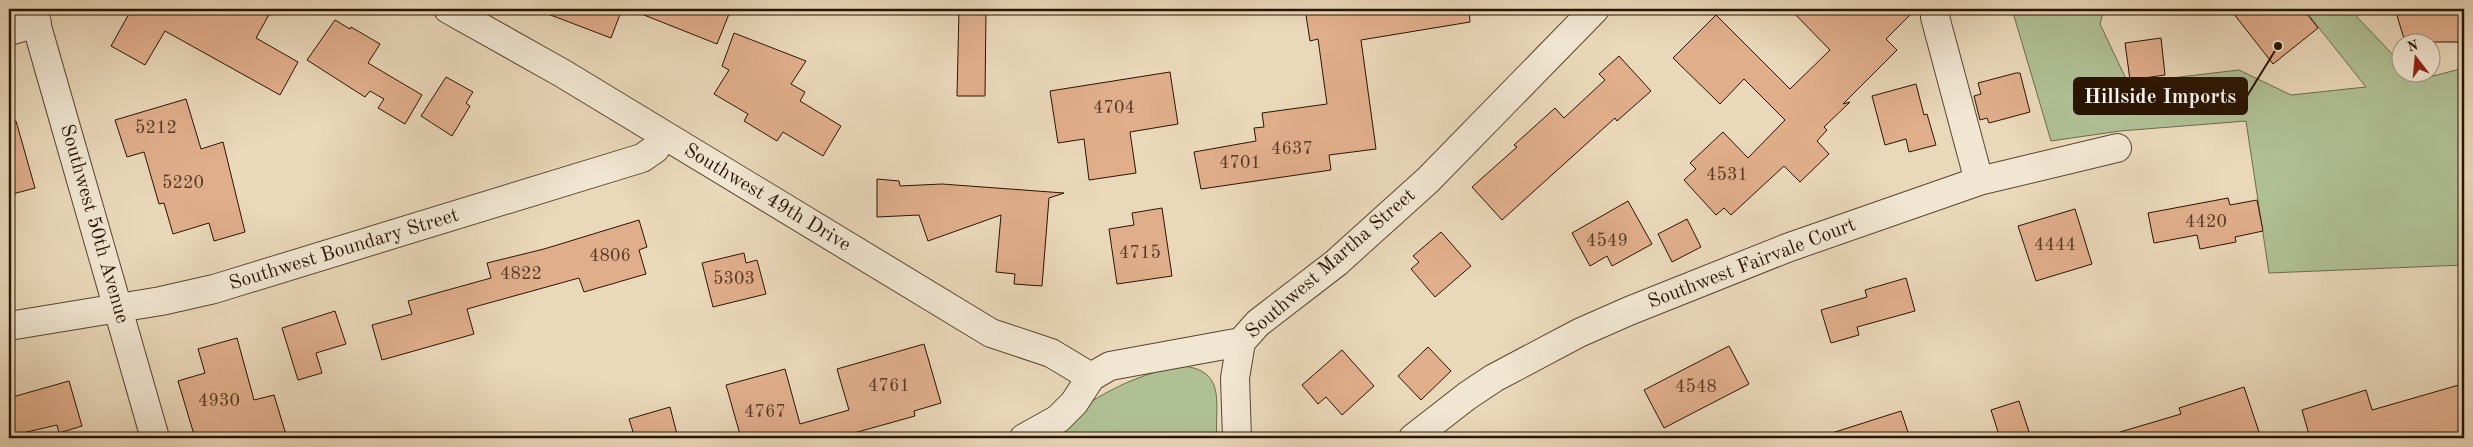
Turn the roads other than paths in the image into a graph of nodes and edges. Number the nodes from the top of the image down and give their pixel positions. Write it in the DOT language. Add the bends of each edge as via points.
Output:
graph roads {
  1 [pos="448,9"];
  2 [pos="1595,9"];
  3 [pos="35,16"];
  4 [pos="1935,17"];
  5 [pos="9,31"];
  6 [pos="664,136"];
  7 [pos="2117,148"];
  8 [pos="1980,181"];
  9 [pos="118,308"];
  10 [pos="9,326"];
  11 [pos="1240,342"];
  12 [pos="1091,377"];
  13 [pos="155,438"];
  14 [pos="1024,438"];
  15 [pos="1237,438"];
  16 [pos="1413,438"];
  1 -- 6 [label="street, Southwest 49th Drive"];
  2 -- 11 [label="street, Southwest Martha Street" via="1428,180 1336,264 1258,323"];
  3 -- 5 [label="street"];
  3 -- 9 [label="street, Southwest 50th Avenue"];
  4 -- 8 [label="street"];
  6 -- 9 [label="street, Southwest Boundary Street" via="655,149 642,158 214,289"];
  6 -- 12 [label="street, Southwest 49th Drive" via="991,333 1051,353"];
  7 -- 8 [label="street, Southwest Fairvale Court"];
  8 -- 16 [label="street, Southwest Fairvale Court" via="1788,248 1586,330 1494,378"];
  9 -- 10 [label="street, Southwest Boundary Street"];
  9 -- 13 [label="street, Southwest 50th Avenue"];
  11 -- 12 [label="street, Southwest Martha Street" via="1110,366"];
  11 -- 15 [label="street" via="1236,378"];
  12 -- 14 [label="street, Southwest Martha Street" via="1074,403 1058,419"];
}
